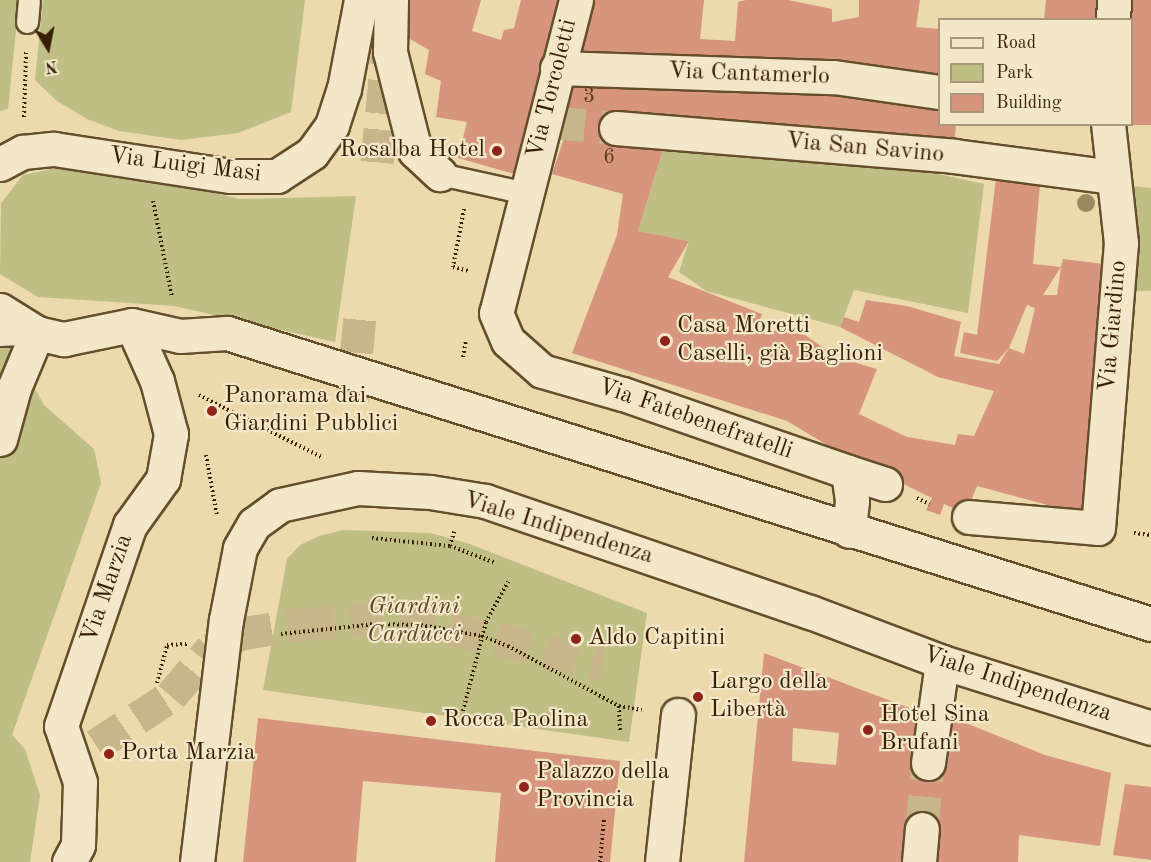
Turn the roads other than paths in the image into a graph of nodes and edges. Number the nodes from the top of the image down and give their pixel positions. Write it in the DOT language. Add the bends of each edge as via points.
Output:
graph roads {
  1 [pos="29,0"];
  2 [pos="361,0"];
  3 [pos="391,0"];
  4 [pos="576,0"];
  5 [pos="1114,0"];
  6 [pos="1113,18"];
  7 [pos="27,22"];
  8 [pos="557,68"];
  9 [pos="938,92"];
  10 [pos="1108,126"];
  11 [pos="616,128"];
  12 [pos="12,158"];
  13 [pos="455,177"];
  14 [pos="1113,177"];
  15 [pos="528,186"];
  16 [pos="0,310"];
  17 [pos="132,325"];
  18 [pos="37,333"];
  19 [pos="0,335"];
  20 [pos="542,370"];
  21 [pos="0,439"];
  22 [pos="848,471"];
  23 [pos="885,484"];
  24 [pos="969,517"];
  25 [pos="849,531"];
  26 [pos="1151,624"];
  27 [pos="942,663"];
  28 [pos="678,715"];
  29 [pos="1151,728"];
  30 [pos="928,764"];
  31 [pos="922,829"];
  32 [pos="69,862"];
  33 [pos="197,862"];
  34 [pos="662,862"];
  35 [pos="919,862"];
  1 -- 7 [label="lane"];
  2 -- 12 [label="street, Via Luigi Masi" via="344,89 332,125 312,153 277,176 231,176 54,149"];
  3 -- 13 [label="street" via="390,52 415,151"];
  4 -- 8 [label="street, Via Torcoletti"];
  5 -- 6 [label="street"];
  8 -- 9 [label="street, Via Cantamerlo" via="834,77"];
  8 -- 15 [label="street, Via Torcoletti" via="548,122"];
  10 -- 14 [label="street, Via Giardino"];
  11 -- 14 [label="street, Via San Savino" via="954,156"];
  13 -- 15 [label="lane"];
  14 -- 24 [label="street, Via Giardino" via="1121,243 1098,528"];
  15 -- 20 [label="street, Via Torcoletti" via="496,313 507,342"];
  16 -- 18 [label="street"];
  17 -- 18 [label="street" via="64,339"];
  17 -- 25 [label="street" via="180,336 226,333"];
  17 -- 32 [label="street, Via Marzia" via="157,381 171,434 163,480 130,525 61,726 80,782 78,845"];
  18 -- 19 [label="lane"];
  18 -- 21 [label="street" via="14,388"];
  20 -- 22 [label="street, Via Fatebenefratelli"];
  22 -- 23 [label="street, Via Fatebenefratelli"];
  22 -- 25 [label="street" via="852,501"];
  25 -- 26 [label="street"];
  27 -- 29 [label="street, Viale Indipendenza"];
  27 -- 30 [label="street"];
  27 -- 33 [label="street, Viale Indipendenza" via="810,612 485,501 430,492 358,488 280,505 254,524 240,548 226,620"];
  28 -- 34 [label="street"];
  31 -- 35 [label="street"];
}
